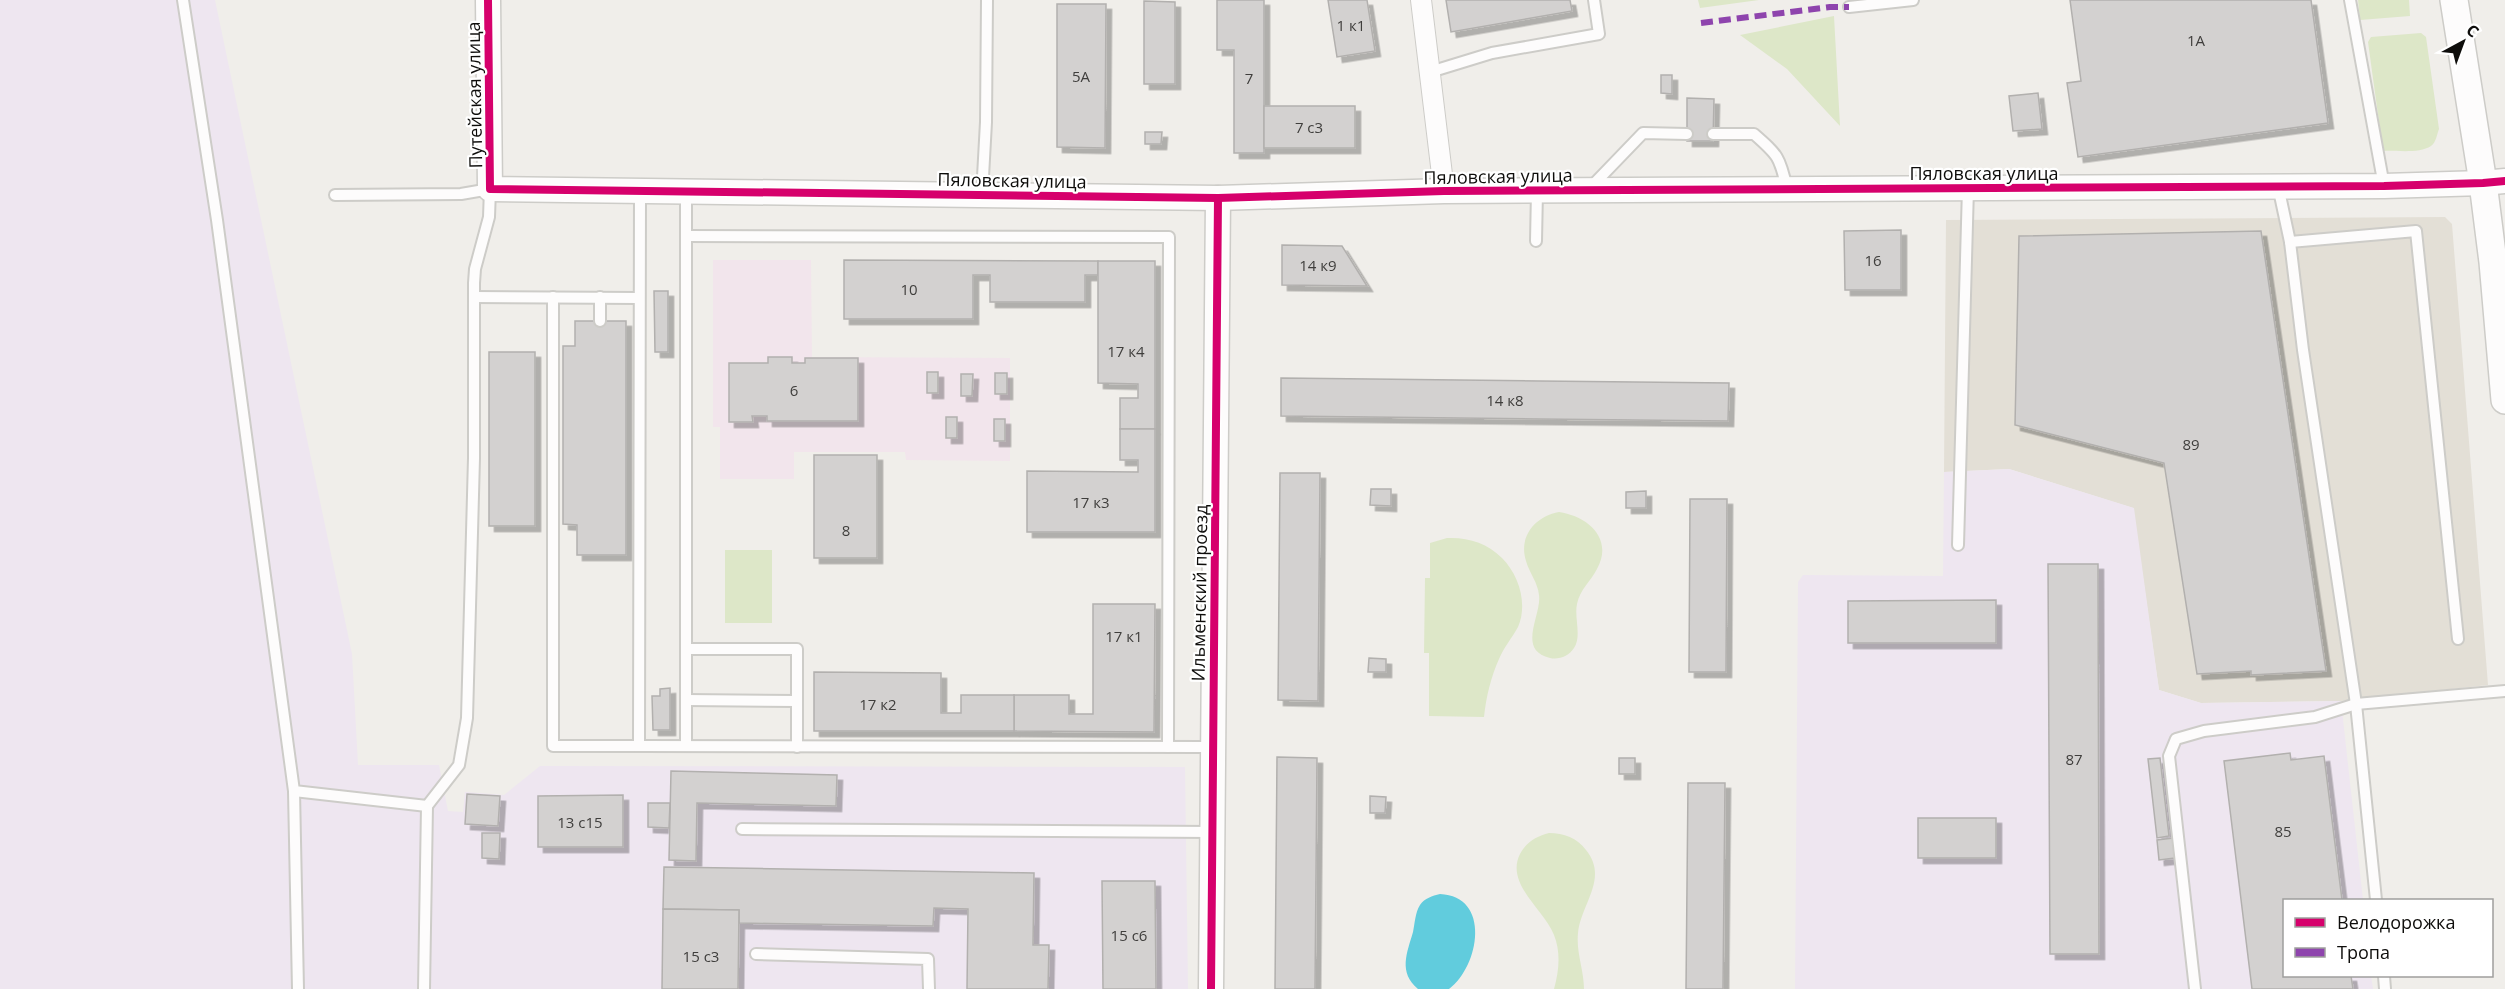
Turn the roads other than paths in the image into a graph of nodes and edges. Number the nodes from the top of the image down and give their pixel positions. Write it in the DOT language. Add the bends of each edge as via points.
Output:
graph roads {
  1 [pos="183,0"];
  2 [pos="488,0"];
  3 [pos="987,0"];
  4 [pos="1421,0"];
  5 [pos="1594,0"];
  6 [pos="1913,0"];
  7 [pos="2350,0"];
  8 [pos="2454,0"];
  9 [pos="1849,8"];
  10 [pos="1430,72"];
  11 [pos="1687,134"];
  12 [pos="1713,134"];
  13 [pos="2494,182"];
  14 [pos="2278,186"];
  15 [pos="2384,186"];
  16 [pos="1968,188"];
  17 [pos="490,189"];
  18 [pos="1787,189"];
  19 [pos="1588,190"];
  20 [pos="640,191"];
  21 [pos="1444,191"];
  22 [pos="1536,191"];
  23 [pos="686,192"];
  24 [pos="335,195"];
  25 [pos="982,195"];
  26 [pos="1218,198"];
  27 [pos="686,236"];
  28 [pos="1536,242"];
  29 [pos="2290,242"];
  30 [pos="474,297"];
  31 [pos="553,297"];
  32 [pos="600,297"];
  33 [pos="639,298"];
  34 [pos="600,321"];
  35 [pos="2505,400"];
  36 [pos="1958,545"];
  37 [pos="2458,639"];
  38 [pos="686,649"];
  39 [pos="2505,691"];
  40 [pos="686,700"];
  41 [pos="797,701"];
  42 [pos="2356,704"];
  43 [pos="639,746"];
  44 [pos="686,746"];
  45 [pos="796,747"];
  46 [pos="1168,747"];
  47 [pos="1213,747"];
  48 [pos="294,791"];
  49 [pos="427,806"];
  50 [pos="742,829"];
  51 [pos="1212,832"];
  52 [pos="2376,899"];
  53 [pos="756,954"];
  54 [pos="298,989"];
  55 [pos="424,989"];
  56 [pos="929,989"];
  57 [pos="1210,989"];
  58 [pos="2195,989"];
  1 -- 48 [label="lane" via="217,220"];
  2 -- 17 [label="street, Путейская улица"];
  3 -- 25 [label="lane"];
  4 -- 10 [label="street"];
  5 -- 10 [label="lane" via="1599,34 1492,53"];
  6 -- 9 [label="lane"];
  7 -- 15 [label="lane"];
  8 -- 13 [label="main road"];
  10 -- 21 [label="street"];
  11 -- 19 [label="lane" via="1643,133"];
  12 -- 18 [label="lane" via="1754,134 1781,162"];
  13 -- 15 [label="street, Пяловская улица"];
  13 -- 35 [label="main road" via="2493,262"];
  14 -- 15 [label="street, Пяловская улица"];
  14 -- 16 [label="street, Пяловская улица"];
  14 -- 29 [label="lane"];
  16 -- 18 [label="street, Пяловская улица"];
  16 -- 36 [label="lane"];
  17 -- 20 [label="street, Пяловская улица"];
  17 -- 24 [label="lane" via="461,194"];
  17 -- 30 [label="lane" via="489,217 476,270"];
  18 -- 19 [label="street, Пяловская улица"];
  19 -- 22 [label="street, Пяловская улица"];
  20 -- 23 [label="street, Пяловская улица"];
  20 -- 33 [label="lane"];
  21 -- 22 [label="street, Пяловская улица"];
  21 -- 26 [label="street, Пяловская улица"];
  22 -- 28 [label="lane"];
  23 -- 25 [label="street, Пяловская улица"];
  23 -- 27 [label="lane"];
  25 -- 26 [label="street, Пяловская улица"];
  26 -- 47 [label="street, Ильменский проезд"];
  27 -- 38 [label="lane"];
  27 -- 46 [label="lane" via="1168,237"];
  29 -- 37 [label="lane" via="2416,231"];
  29 -- 42 [label="lane"];
  30 -- 31 [label="lane"];
  30 -- 49 [label="lane" via="467,718 459,765"];
  31 -- 32 [label="lane"];
  31 -- 43 [label="lane" via="553,746"];
  32 -- 33 [label="lane"];
  32 -- 34 [label="lane"];
  33 -- 43 [label="lane"];
  38 -- 40 [label="lane"];
  38 -- 41 [label="lane" via="797,649"];
  39 -- 42 [label="lane"];
  40 -- 41 [label="lane"];
  40 -- 44 [label="lane"];
  41 -- 45 [label="lane"];
  42 -- 52 [label="lane"];
  42 -- 58 [label="lane" via="2315,717 2204,731 2176,739 2169,756"];
  43 -- 44 [label="lane"];
  44 -- 45 [label="lane"];
  45 -- 46 [label="lane"];
  46 -- 47 [label="lane"];
  47 -- 51 [label="street, Ильменский проезд"];
  48 -- 49 [label="lane"];
  48 -- 54 [label="lane"];
  49 -- 55 [label="lane"];
  50 -- 51 [label="lane"];
  51 -- 57 [label="street, Ильменский проезд"];
  53 -- 56 [label="lane" via="928,959"];
}
